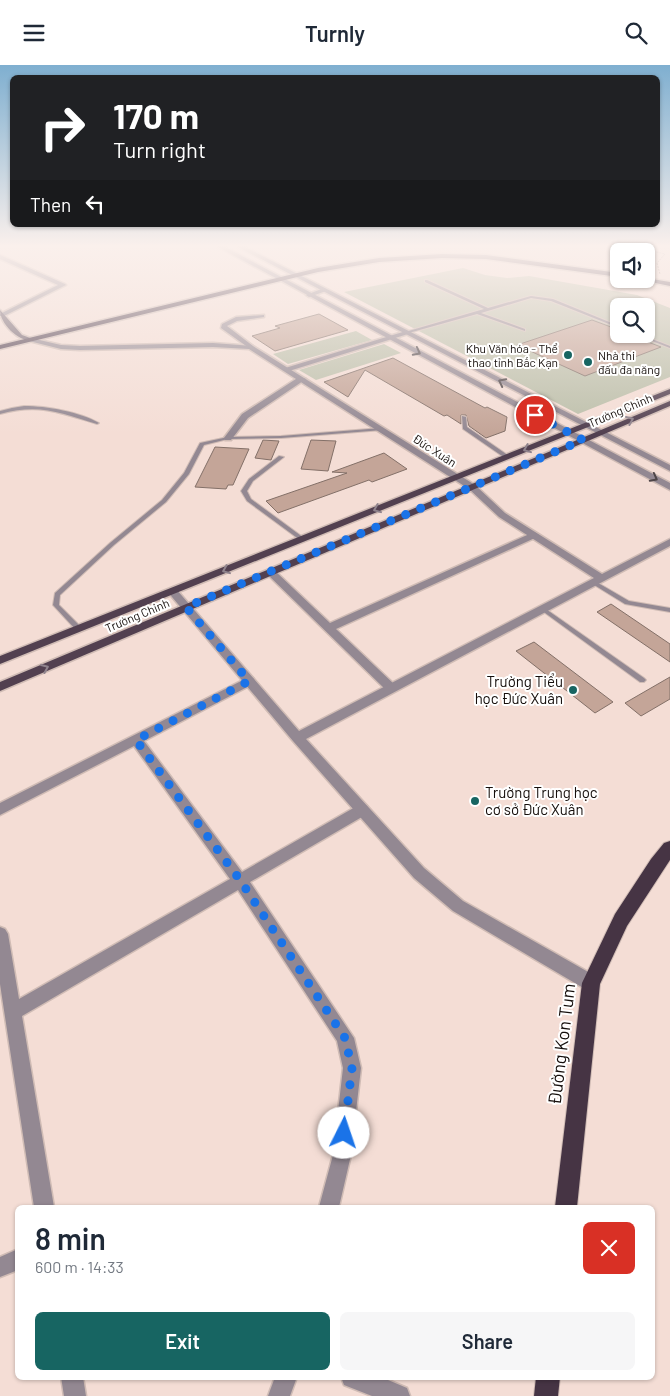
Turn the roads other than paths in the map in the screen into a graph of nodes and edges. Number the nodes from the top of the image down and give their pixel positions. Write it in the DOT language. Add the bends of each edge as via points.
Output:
graph roads {
  1 [pos="139,309"];
  2 [pos="154,309"];
  3 [pos="337,309"];
  4 [pos="360,309"];
  5 [pos="487,309"];
  6 [pos="575,309"];
  7 [pos="476,312"];
  8 [pos="1,313"];
  9 [pos="262,316"];
  10 [pos="610,323"];
  11 [pos="524,330"];
  12 [pos="406,333"];
  13 [pos="20,336"];
  14 [pos="389,337"];
  15 [pos="31,340"];
  16 [pos="0,341"];
  17 [pos="655,341"];
  18 [pos="0,347"];
  19 [pos="251,347"];
  20 [pos="670,347"];
  21 [pos="286,369"];
  22 [pos="302,379"];
  23 [pos="670,391"];
  24 [pos="670,403"];
  25 [pos="0,413"];
  26 [pos="464,417"];
  27 [pos="96,423"];
  28 [pos="586,425"];
  29 [pos="381,429"];
  30 [pos="568,432"];
  31 [pos="601,432"];
  32 [pos="228,438"];
  33 [pos="583,440"];
  34 [pos="281,457"];
  35 [pos="507,457"];
  36 [pos="670,468"];
  37 [pos="457,477"];
  38 [pos="472,487"];
  39 [pos="670,487"];
  40 [pos="534,535"];
  41 [pos="302,539"];
  42 [pos="670,542"];
  43 [pos="317,551"];
  44 [pos="270,572"];
  45 [pos="597,580"];
  46 [pos="172,591"];
  47 [pos="186,607"];
  48 [pos="543,609"];
  49 [pos="670,610"];
  50 [pos="328,628"];
  51 [pos="79,629"];
  52 [pos="0,660"];
  53 [pos="642,680"];
  54 [pos="249,681"];
  55 [pos="0,687"];
  56 [pos="391,689"];
  57 [pos="297,738"];
  58 [pos="136,740"];
  59 [pos="0,809"];
  60 [pos="362,810"];
  61 [pos="670,848"];
  62 [pos="240,880"];
  63 [pos="0,934"];
  64 [pos="591,983"];
  65 [pos="13,1012"];
  66 [pos="44,1205"];
  67 [pos="329,1205"];
  68 [pos="566,1205"];
  69 [pos="15,1260"];
  70 [pos="0,1267"];
  71 [pos="72,1380"];
  72 [pos="285,1380"];
  73 [pos="359,1380"];
  74 [pos="548,1380"];
  75 [pos="75,1396"];
  76 [pos="279,1396"];
  77 [pos="399,1396"];
  78 [pos="546,1396"];
  1 -- 13 [label="main road"];
  2 -- 15 [label="main road"];
  3 -- 14 [label="street"];
  4 -- 12 [label="street"];
  5 -- 7 [label="lane"];
  6 -- 10 [label="lane"];
  7 -- 11 [label="lane"];
  7 -- 12 [label="lane"];
  8 -- 13 [label="main road"];
  9 -- 19 [label="street, Đức Xuân" via="236,319 224,325 229,333"];
  12 -- 14 [label="street"];
  28 -- 12 [label="street, one-way"];
  13 -- 15 [label="main road"];
  13 -- 16 [label="main road"];
  14 -- 21 [label="street"];
  14 -- 30 [label="street, one-way"];
  15 -- 18 [label="main road"];
  15 -- 19 [label="street, Đức Xuân" via="80,348"];
  17 -- 20 [label="lane"];
  19 -- 21 [label="street, Đức Xuân"];
  21 -- 22 [label="street, Đức Xuân"];
  22 -- 29 [label="street, Đức Xuân"];
  22 -- 32 [label="street" via="245,416"];
  23 -- 28 [label="main road, Trường Chinh"];
  31 -- 24 [label="main road, Trường Chinh, one-way"];
  25 -- 27 [label="lane" via="38,407"];
  26 -- 35 [label="lane" via="465,428"];
  28 -- 30 [label="main road, Trường Chinh"];
  28 -- 31 [label="street"];
  29 -- 32 [label="lane" via="289,437"];
  29 -- 37 [label="street, Đức Xuân"];
  30 -- 33 [label="street"];
  30 -- 35 [label="main road, Trường Chinh, one-way"];
  31 -- 33 [label="main road, Trường Chinh"];
  31 -- 36 [label="street"];
  32 -- 51 [label="lane" via="202,444 186,474 164,501 57,594 56,605"];
  33 -- 38 [label="main road, Trường Chinh"];
  33 -- 39 [label="street, one-way"];
  34 -- 41 [label="lane" via="251,480 244,491 249,500"];
  35 -- 37 [label="main road, Trường Chinh"];
  37 -- 38 [label="street, Đức Xuân"];
  37 -- 41 [label="main road, Trường Chinh, one-way"];
  38 -- 40 [label="street, Đức Xuân" via="502,515"];
  38 -- 43 [label="main road, Trường Chinh"];
  40 -- 45 [label="street, Đức Xuân"];
  40 -- 50 [label="street"];
  41 -- 43 [label="main road"];
  41 -- 46 [label="main road, Trường Chinh, one-way"];
  42 -- 45 [label="street"];
  43 -- 44 [label="main road, Trường Chinh"];
  44 -- 47 [label="main road, Trường Chinh"];
  44 -- 50 [label="street"];
  45 -- 48 [label="street"];
  45 -- 49 [label="lane" via="627,603"];
  46 -- 47 [label="street"];
  46 -- 51 [label="main road, Trường Chinh"];
  47 -- 54 [label="street"];
  55 -- 47 [label="main road, Trường Chinh, one-way"];
  48 -- 53 [label="lane"];
  48 -- 56 [label="street"];
  50 -- 56 [label="street"];
  51 -- 52 [label="main road, Trường Chinh"];
  54 -- 57 [label="street"];
  54 -- 58 [label="street"];
  56 -- 57 [label="street"];
  57 -- 60 [label="street"];
  58 -- 59 [label="street"];
  58 -- 62 [label="street"];
  60 -- 62 [label="street"];
  60 -- 64 [label="street" via="419,873 458,905"];
  61 -- 64 [label="highway, Đường Kon Tum" via="621,920"];
  62 -- 65 [label="street"];
  62 -- 67 [label="street" via="336,1022 349,1051 352,1068 343,1147"];
  63 -- 65 [label="street"];
  64 -- 68 [label="highway, Đường Kon Tum"];
  65 -- 66 [label="street"];
  69 -- 70 [label="street"];
  71 -- 75 [label="street"];
  72 -- 76 [label="street"];
  73 -- 77 [label="street"];
  74 -- 78 [label="highway"];
}
